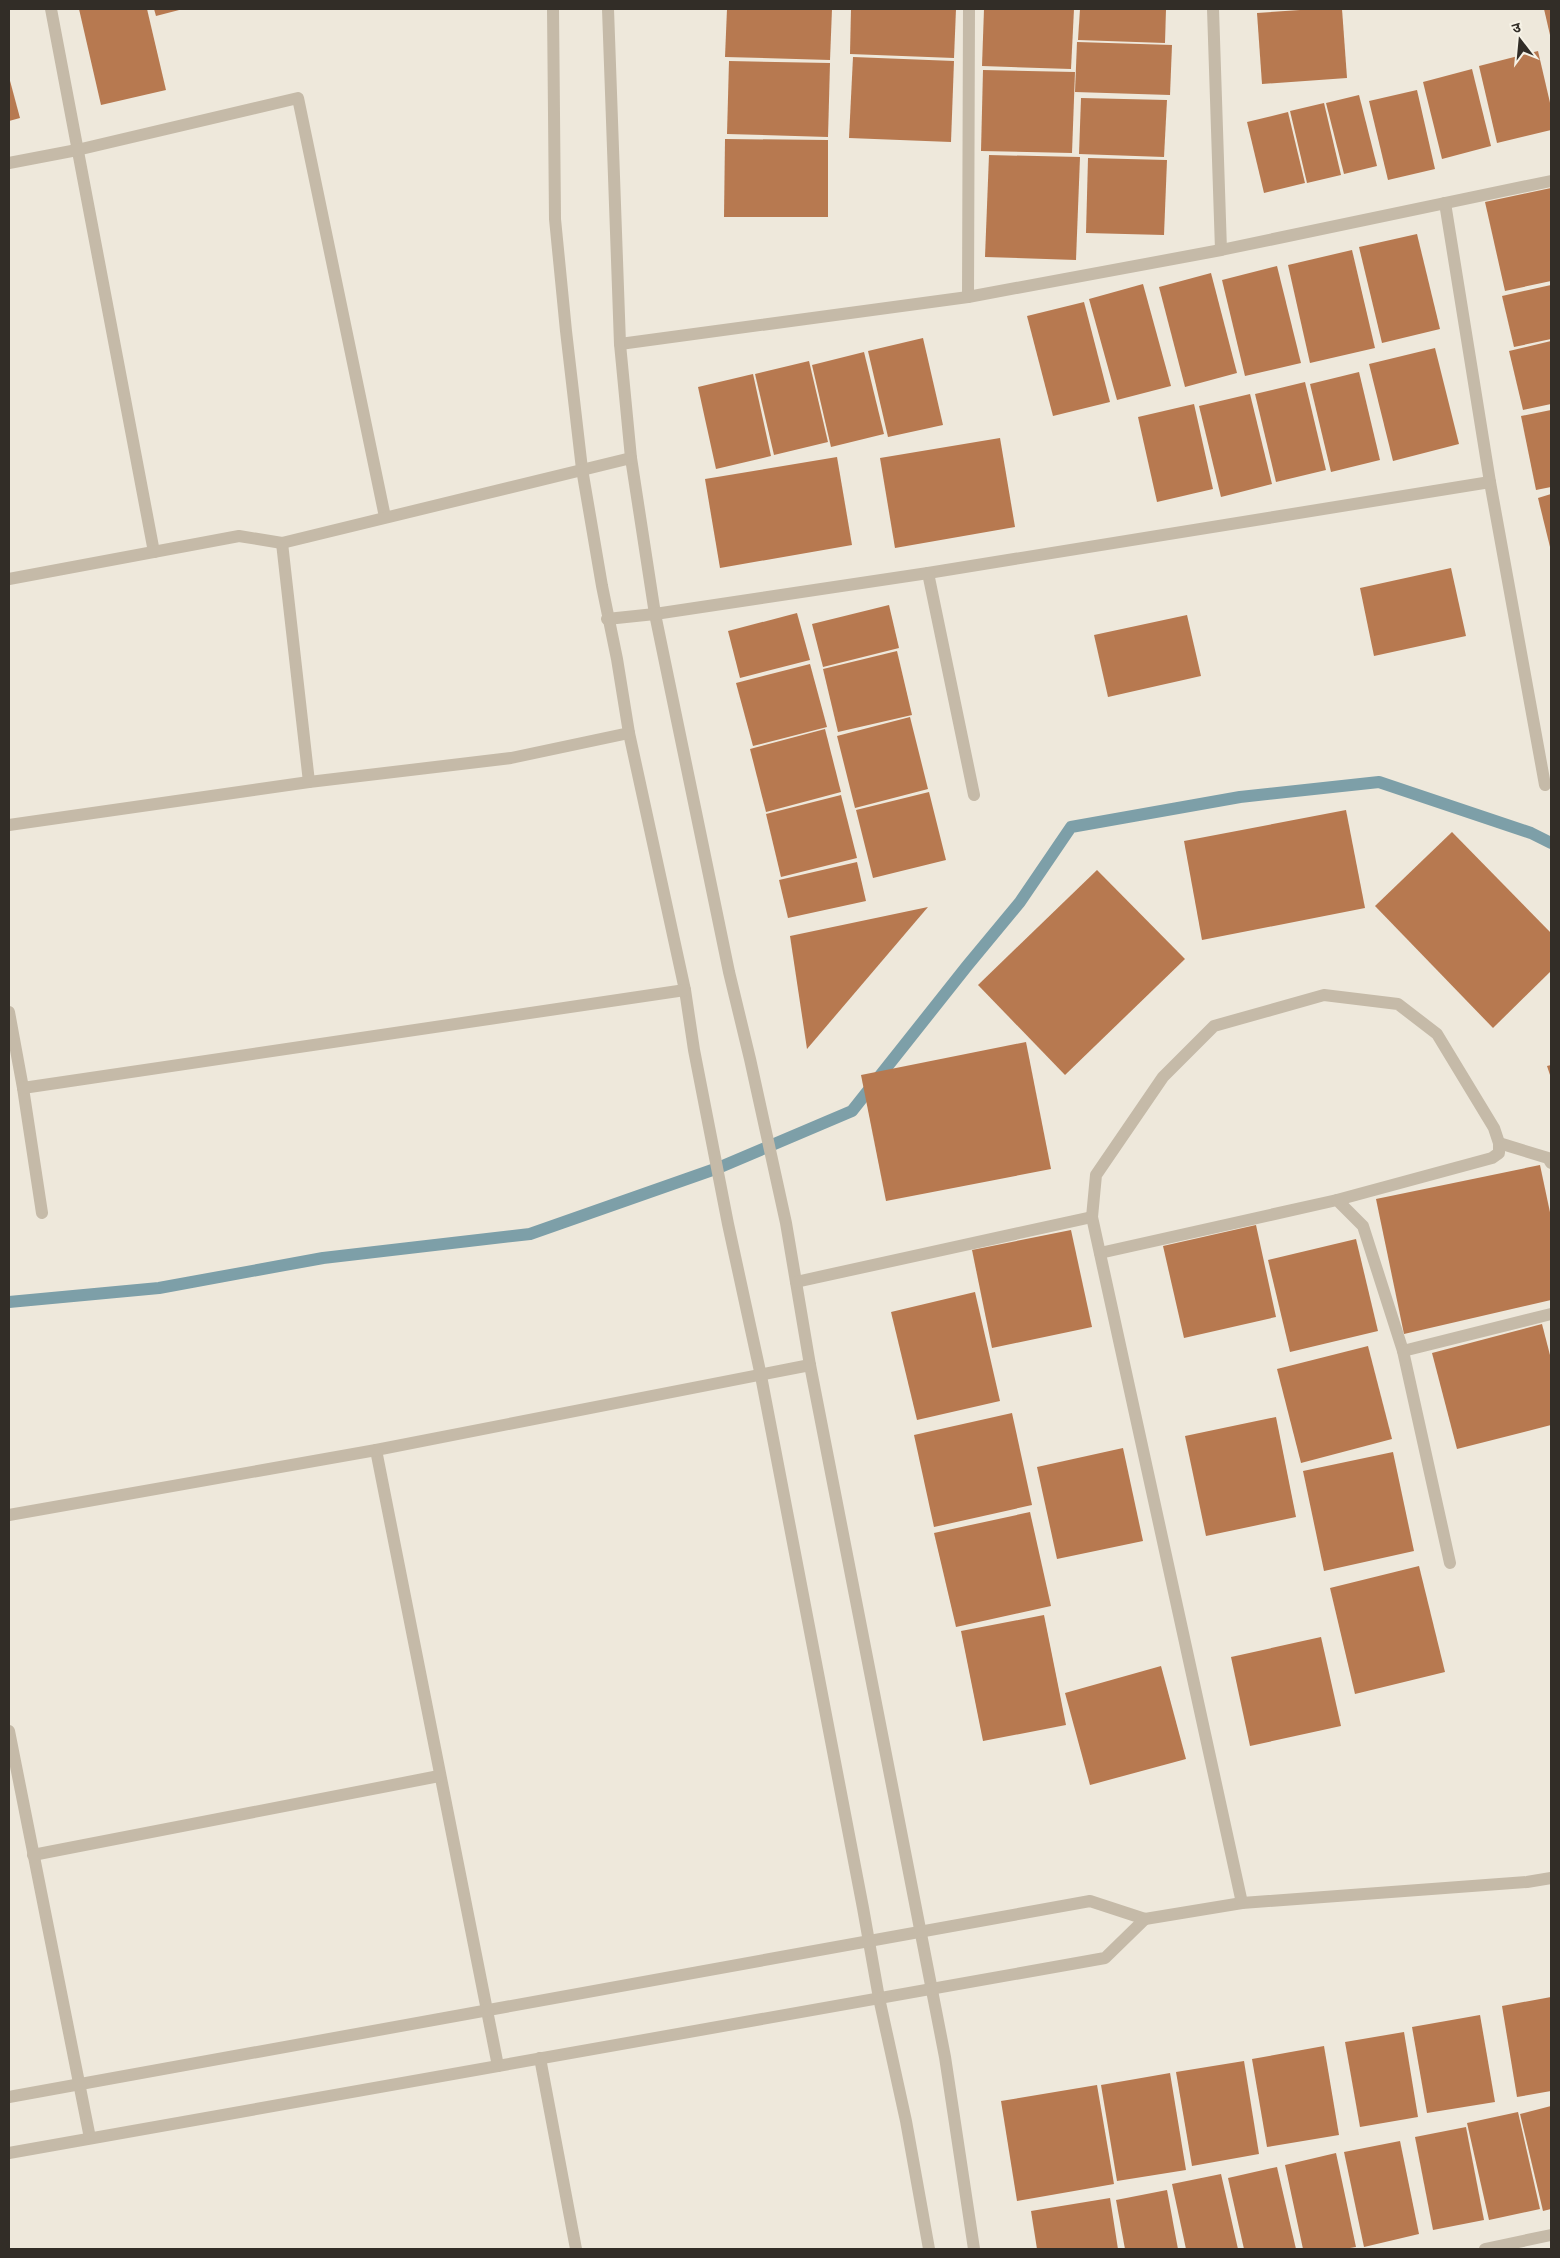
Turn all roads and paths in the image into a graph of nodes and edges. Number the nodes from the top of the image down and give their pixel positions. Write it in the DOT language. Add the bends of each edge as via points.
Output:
graph roads {
  1 [pos="51,9"];
  2 [pos="554,9"];
  3 [pos="608,9"];
  4 [pos="969,9"];
  5 [pos="1213,9"];
  6 [pos="77,150"];
  7 [pos="9,163"];
  8 [pos="1551,182"];
  9 [pos="1445,203"];
  10 [pos="1221,250"];
  11 [pos="968,297"];
  12 [pos="620,344"];
  13 [pos="631,458"];
  14 [pos="582,469"];
  15 [pos="1490,482"];
  16 [pos="385,517"];
  17 [pos="282,544"];
  18 [pos="154,552"];
  19 [pos="928,573"];
  20 [pos="9,579"];
  21 [pos="655,614"];
  22 [pos="607,619"];
  23 [pos="629,733"];
  24 [pos="309,782"];
  25 [pos="1546,786"];
  26 [pos="974,795"];
  27 [pos="9,825"];
  28 [pos="685,990"];
  29 [pos="9,1012"];
  30 [pos="23,1088"];
  31 [pos="1499,1143"];
  32 [pos="1551,1163"];
  33 [pos="1337,1200"];
  34 [pos="42,1213"];
  35 [pos="1092,1217"];
  36 [pos="1100,1253"];
  37 [pos="796,1282"];
  38 [pos="1551,1314"];
  39 [pos="1403,1351"];
  40 [pos="810,1365"];
  41 [pos="761,1376"];
  42 [pos="376,1450"];
  43 [pos="9,1515"];
  44 [pos="1450,1563"];
  45 [pos="9,1731"];
  46 [pos="439,1776"];
  47 [pos="33,1855"];
  48 [pos="1551,1878"];
  49 [pos="1242,1903"];
  50 [pos="1145,1919"];
  51 [pos="921,1932"];
  52 [pos="868,1942"];
  53 [pos="931,1988"];
  54 [pos="879,1998"];
  55 [pos="486,2010"];
  56 [pos="540,2058"];
  57 [pos="498,2066"];
  58 [pos="79,2084"];
  59 [pos="9,2097"];
  60 [pos="90,2138"];
  61 [pos="9,2153"];
  62 [pos="1551,2235"];
  63 [pos="576,2249"];
  64 [pos="928,2249"];
  65 [pos="974,2249"];
  66 [pos="1485,2249"];
  1 -- 6 [label="street"];
  2 -- 14 [label="street" via="556,220"];
  3 -- 12 [label="street"];
  4 -- 11 [label="street"];
  5 -- 10 [label="street"];
  6 -- 7 [label="street"];
  6 -- 16 [label="street" via="298,98"];
  6 -- 18 [label="street"];
  8 -- 9 [label="street"];
  9 -- 10 [label="street"];
  9 -- 15 [label="street"];
  10 -- 11 [label="street"];
  11 -- 12 [label="street"];
  12 -- 13 [label="street"];
  13 -- 14 [label="street"];
  13 -- 21 [label="street"];
  14 -- 16 [label="street"];
  14 -- 22 [label="street"];
  15 -- 19 [label="street"];
  15 -- 25 [label="street"];
  16 -- 17 [label="street"];
  17 -- 18 [label="street" via="239,536"];
  17 -- 24 [label="street"];
  18 -- 20 [label="street"];
  19 -- 21 [label="street"];
  19 -- 26 [label="street"];
  21 -- 22 [label="street"];
  21 -- 37 [label="street"];
  22 -- 23 [label="street"];
  23 -- 24 [label="street" via="510,758"];
  23 -- 28 [label="street"];
  24 -- 27 [label="street"];
  28 -- 30 [label="street"];
  28 -- 41 [label="street" via="728,1224"];
  29 -- 30 [label="street"];
  30 -- 34 [label="street"];
  31 -- 32 [label="street" via="1548,1158"];
  31 -- 33 [label="street" via="1499,1153 1492,1158"];
  31 -- 35 [label="street" via="1494,1128 1437,1034 1398,1004 1324,995 1214,1026 1163,1077 1096,1175"];
  33 -- 36 [label="street"];
  33 -- 39 [label="street" via="1363,1226"];
  35 -- 36 [label="street"];
  35 -- 37 [label="street"];
  36 -- 49 [label="street"];
  37 -- 40 [label="street"];
  38 -- 39 [label="street"];
  39 -- 44 [label="street"];
  40 -- 41 [label="street"];
  40 -- 51 [label="street"];
  41 -- 42 [label="street"];
  41 -- 52 [label="street"];
  42 -- 43 [label="street"];
  42 -- 46 [label="street"];
  45 -- 47 [label="street"];
  46 -- 47 [label="street"];
  46 -- 55 [label="street"];
  47 -- 58 [label="street"];
  48 -- 49 [label="street"];
  49 -- 50 [label="street"];
  50 -- 51 [label="street" via="1090,1901"];
  50 -- 53 [label="street" via="1105,1958"];
  51 -- 52 [label="street"];
  51 -- 53 [label="street"];
  52 -- 54 [label="street"];
  52 -- 55 [label="street"];
  53 -- 54 [label="street"];
  53 -- 65 [label="street" via="945,2057"];
  54 -- 56 [label="street"];
  54 -- 64 [label="street" via="906,2122"];
  55 -- 57 [label="street"];
  55 -- 58 [label="street"];
  56 -- 57 [label="street"];
  56 -- 63 [label="street"];
  57 -- 60 [label="street"];
  58 -- 59 [label="street"];
  58 -- 60 [label="street"];
  60 -- 61 [label="street"];
  62 -- 66 [label="street"];
}
